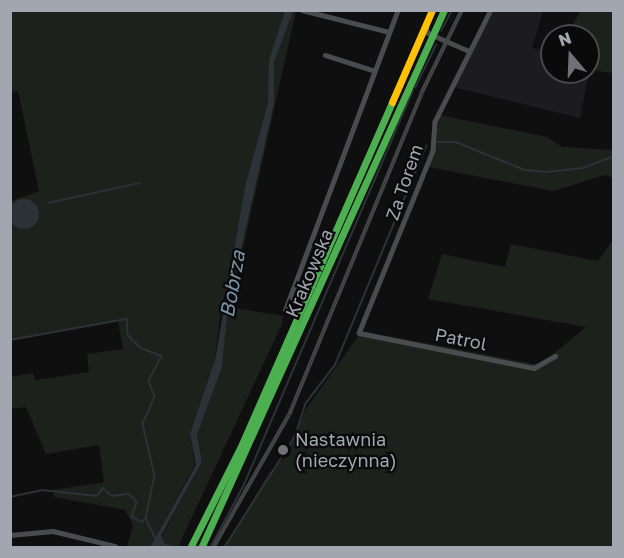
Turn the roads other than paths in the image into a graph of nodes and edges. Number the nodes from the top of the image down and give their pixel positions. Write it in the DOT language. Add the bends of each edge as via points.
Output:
graph roads {
  1 [pos="302,10"];
  2 [pos="398,10"];
  3 [pos="432,10"];
  4 [pos="444,10"];
  5 [pos="491,10"];
  6 [pos="426,23"];
  7 [pos="390,32"];
  8 [pos="432,35"];
  9 [pos="469,51"];
  10 [pos="325,55"];
  11 [pos="375,71"];
  12 [pos="285,310"];
  13 [pos="359,333"];
  14 [pos="555,356"];
  15 [pos="10,535"];
  16 [pos="115,546"];
  17 [pos="190,548"];
  18 [pos="201,548"];
  1 -- 7 [label="street"];
  2 -- 7 [label="street"];
  3 -- 6 [label="main road, Krakowska"];
  4 -- 8 [label="main road, Krakowska"];
  5 -- 9 [label="street, Za Torem"];
  6 -- 8 [label="street"];
  6 -- 17 [label="main road, Krakowska" via="237,454"];
  7 -- 11 [label="street"];
  8 -- 9 [label="street"];
  8 -- 18 [label="main road, Krakowska" via="237,478"];
  9 -- 13 [label="street, Za Torem" via="435,122 433,151"];
  10 -- 11 [label="street"];
  11 -- 12 [label="street"];
  13 -- 14 [label="street, Patrol" via="534,368"];
  15 -- 16 [label="street" via="61,532"];
}
